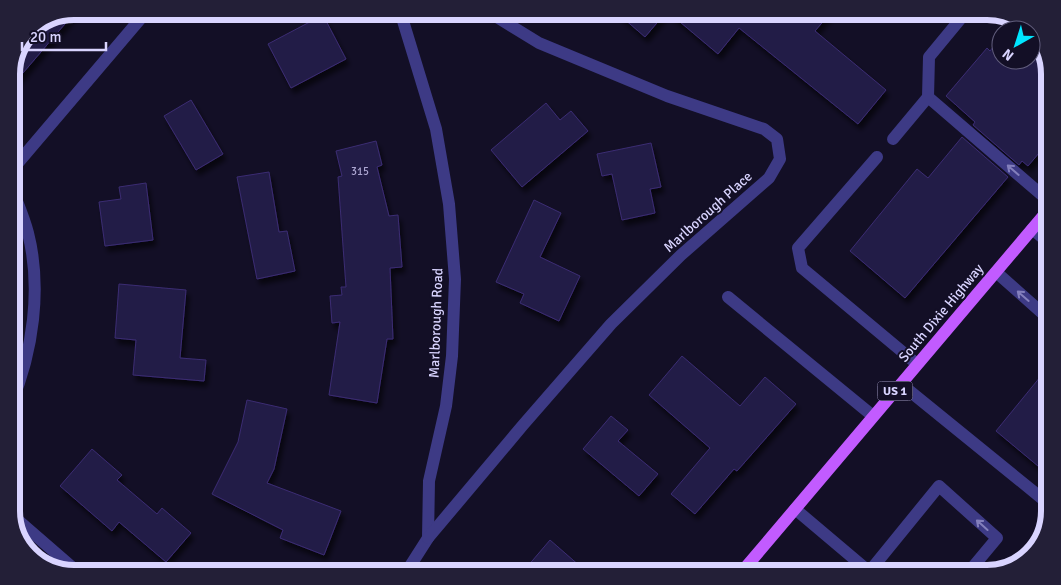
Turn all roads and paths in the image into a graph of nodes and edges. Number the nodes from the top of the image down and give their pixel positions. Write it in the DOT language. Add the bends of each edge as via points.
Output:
graph roads {
  1 [pos="139,20"];
  2 [pos="403,20"];
  3 [pos="502,20"];
  4 [pos="960,20"];
  5 [pos="928,98"];
  6 [pos="893,140"];
  7 [pos="877,157"];
  8 [pos="20,160"];
  9 [pos="1041,194"];
  10 [pos="20,211"];
  11 [pos="1041,218"];
  12 [pos="1032,229"];
  13 [pos="1041,236"];
  14 [pos="996,272"];
  15 [pos="728,297"];
  16 [pos="1041,312"];
  17 [pos="917,364"];
  18 [pos="20,375"];
  19 [pos="901,384"];
  20 [pos="873,416"];
  21 [pos="1041,498"];
  22 [pos="795,509"];
  23 [pos="22,523"];
  24 [pos="428,538"];
  25 [pos="70,565"];
  26 [pos="411,565"];
  27 [pos="748,565"];
  28 [pos="861,565"];
  29 [pos="876,565"];
  30 [pos="974,565"];
  1 -- 8 [label="street"];
  2 -- 24 [label="street, Marlborough Road" via="436,129 450,204 455,279 452,356 446,406 429,481"];
  3 -- 24 [label="street, Marlborough Place" via="539,43 667,96 764,129 777,139 780,159 769,178 611,324"];
  4 -- 5 [label="street" via="929,57"];
  5 -- 6 [label="street"];
  9 -- 5 [label="street, one-way"];
  7 -- 17 [label="street" via="798,248 802,268"];
  10 -- 18 [label="street" via="28,234 34,277 33,319"];
  11 -- 12 [label="main road, South Dixie Highway / US 1"];
  12 -- 13 [label="street"];
  12 -- 14 [label="main road, South Dixie Highway / US 1"];
  16 -- 14 [label="street, one-way"];
  14 -- 17 [label="main road, South Dixie Highway / US 1"];
  15 -- 20 [label="street"];
  17 -- 19 [label="main road, South Dixie Highway / US 1"];
  19 -- 20 [label="main road, South Dixie Highway / US 1"];
  19 -- 21 [label="street"];
  20 -- 22 [label="main road, South Dixie Highway / US 1"];
  22 -- 27 [label="main road, South Dixie Highway / US 1"];
  22 -- 28 [label="street"];
  23 -- 25 [label="street"];
  24 -- 26 [label="street"];
  30 -- 29 [label="street, one-way" via="997,538 939,486"];
}
